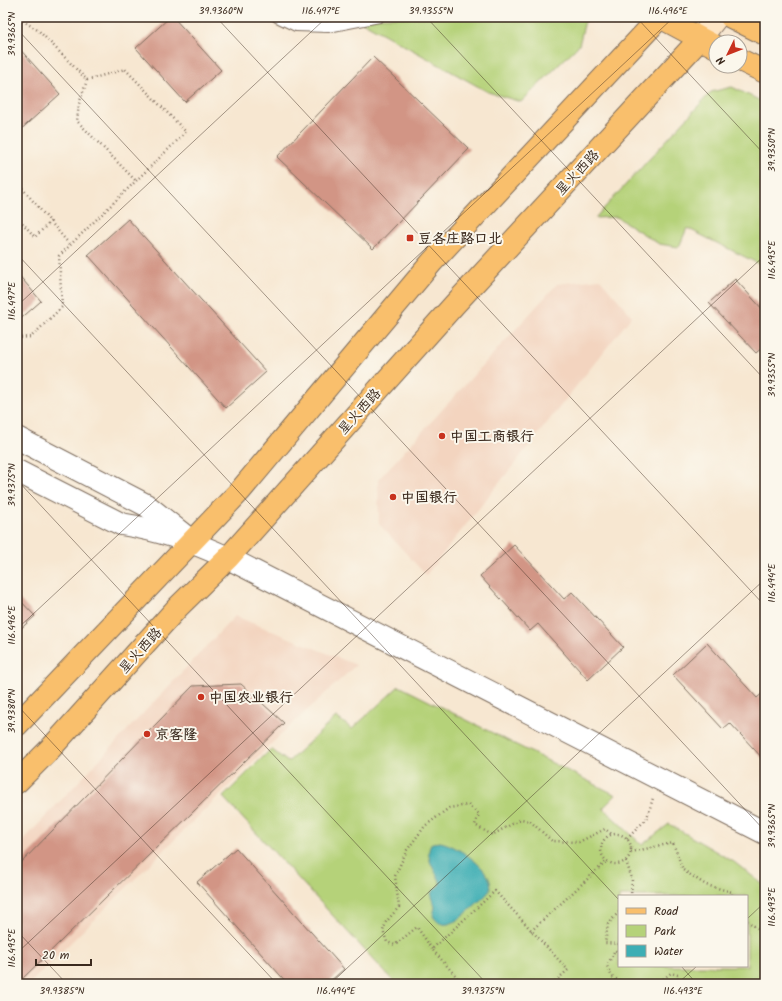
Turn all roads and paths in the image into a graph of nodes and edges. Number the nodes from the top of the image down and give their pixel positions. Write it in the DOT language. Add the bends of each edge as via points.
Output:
graph roads {
  1 [pos="17,17"];
  2 [pos="277,17"];
  3 [pos="379,17"];
  4 [pos="660,17"];
  5 [pos="717,17"];
  6 [pos="731,17"];
  7 [pos="711,34"];
  8 [pos="765,34"];
  9 [pos="708,43"];
  10 [pos="748,64"];
  11 [pos="765,72"];
  12 [pos="87,80"];
  13 [pos="17,172"];
  14 [pos="17,181"];
  15 [pos="136,181"];
  16 [pos="17,217"];
  17 [pos="51,222"];
  18 [pos="70,245"];
  19 [pos="17,338"];
  20 [pos="17,438"];
  21 [pos="17,471"];
  22 [pos="192,541"];
  23 [pos="228,558"];
  24 [pos="17,725"];
  25 [pos="659,779"];
  26 [pos="17,782"];
  27 [pos="765,833"];
  28 [pos="613,835"];
  29 [pos="626,839"];
  30 [pos="631,852"];
  31 [pos="607,861"];
  32 [pos="626,861"];
  33 [pos="631,895"];
  34 [pos="732,895"];
  35 [pos="618,913"];
  36 [pos="748,922"];
  37 [pos="532,930"];
  38 [pos="765,933"];
  39 [pos="618,944"];
  40 [pos="432,949"];
  41 [pos="618,953"];
  42 [pos="463,984"];
  43 [pos="552,984"];
  44 [pos="626,984"];
  45 [pos="657,984"];
  46 [pos="679,984"];
  1 -- 12 [label="path" via="39,31"];
  2 -- 3 [label="lane" via="296,26 328,27"];
  4 -- 9 [label="main road"];
  4 -- 22 [label="main road" via="432,262 240,491"];
  5 -- 7 [label="main road"];
  6 -- 8 [label="main road"];
  9 -- 23 [label="main road, 星火西路" via="454,305"];
  10 -- 11 [label="main road"];
  12 -- 15 [label="path" via="79,104 77,121"];
  12 -- 15 [label="path" via="125,69 186,132"];
  13 -- 14 [label="path" via="21,176"];
  14 -- 17 [label="path"];
  15 -- 18 [label="path"];
  16 -- 17 [label="path" via="35,237"];
  17 -- 18 [label="path"];
  18 -- 19 [label="path" via="59,256 62,307 31,337"];
  20 -- 22 [label="street" via="146,505"];
  21 -- 22 [label="street" via="121,524"];
  22 -- 23 [label="street"];
  22 -- 24 [label="main road"];
  23 -- 25 [label="street"];
  23 -- 26 [label="main road, 星火西路" via="178,608"];
  25 -- 27 [label="street"];
  25 -- 29 [label="path" via="647,818"];
  28 -- 29 [label="path"];
  28 -- 31 [label="path" via="603,844 602,853"];
  28 -- 40 [label="path" via="605,829 579,842 552,841 530,821 521,819 492,835 475,825 479,814 468,804 449,808 425,826 407,850 395,876 399,907 386,922 383,931 387,942 395,945 418,927"];
  29 -- 30 [label="path" via="630,843"];
  30 -- 32 [label="path"];
  30 -- 34 [label="path" via="673,843 683,870 706,885 732,892"];
  31 -- 32 [label="path" via="616,864"];
  31 -- 37 [label="path"];
  32 -- 33 [label="path" via="632,879"];
  35 -- 39 [label="path" via="608,924 605,943"];
  36 -- 38 [label="path"];
  37 -- 40 [label="path" via="495,891"];
  37 -- 43 [label="path" via="568,970"];
  40 -- 42 [label="path"];
  41 -- 44 [label="path" via="615,950 607,966 612,977"];
  45 -- 46 [label="path" via="670,973 678,975"];
}
